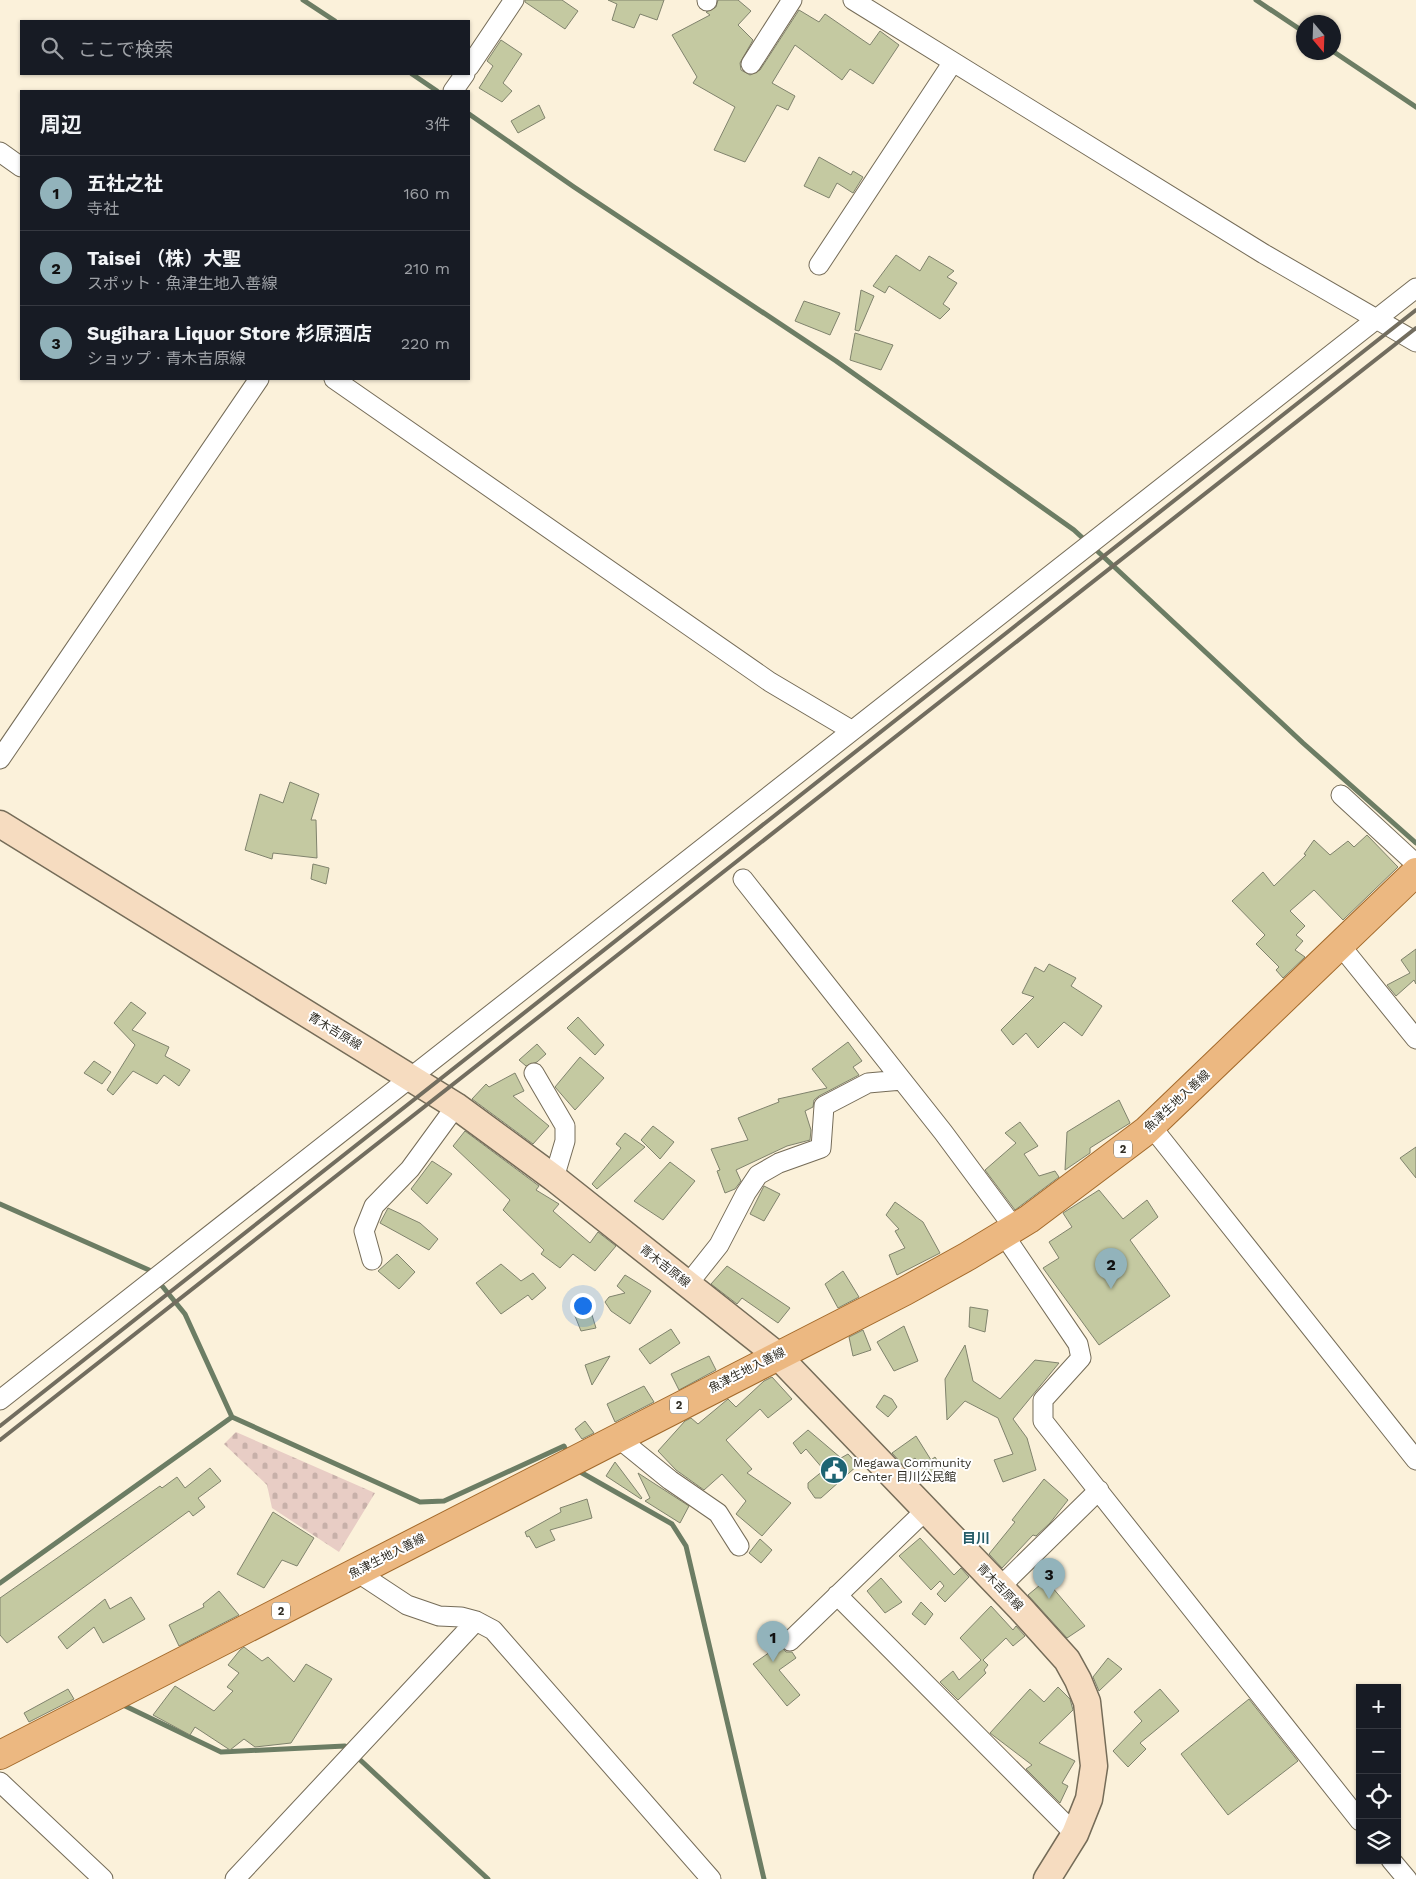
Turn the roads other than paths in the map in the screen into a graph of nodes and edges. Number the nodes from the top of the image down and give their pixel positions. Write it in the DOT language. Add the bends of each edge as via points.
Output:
graph roads {
  1 [pos="514,0"];
  2 [pos="792,0"];
  3 [pos="853,0"];
  4 [pos="953,62"];
  5 [pos="750,64"];
  6 [pos="470,66"];
  7 [pos="463,75"];
  8 [pos="454,90"];
  9 [pos="0,152"];
  10 [pos="20,165"];
  11 [pos="819,265"];
  12 [pos="1416,288"];
  13 [pos="1376,320"];
  14 [pos="1416,342"];
  15 [pos="258,380"];
  16 [pos="335,380"];
  17 [pos="850,730"];
  18 [pos="0,759"];
  19 [pos="1341,795"];
  20 [pos="0,824"];
  21 [pos="1416,864"];
  22 [pos="1416,872"];
  23 [pos="743,879"];
  24 [pos="1340,945"];
  25 [pos="1416,1039"];
  26 [pos="534,1072"];
  27 [pos="410,1076"];
  28 [pos="902,1080"];
  29 [pos="456,1106"];
  30 [pos="1151,1126"];
  31 [pos="554,1178"];
  32 [pos="1009,1232"];
  33 [pos="372,1260"];
  34 [pos="688,1284"];
  35 [pos="777,1355"];
  36 [pos="0,1400"];
  37 [pos="617,1438"];
  38 [pos="1416,1460"];
  39 [pos="1099,1490"];
  40 [pos="927,1509"];
  41 [pos="739,1546"];
  42 [pos="357,1572"];
  43 [pos="1000,1587"];
  44 [pos="837,1595"];
  45 [pos="476,1620"];
  46 [pos="790,1641"];
  47 [pos="0,1755"];
  48 [pos="0,1782"];
  49 [pos="1358,1819"];
  50 [pos="1075,1834"];
  51 [pos="1394,1864"];
  52 [pos="103,1879"];
  53 [pos="235,1879"];
  54 [pos="711,1879"];
  55 [pos="1047,1879"];
  56 [pos="1406,1879"];
  1 -- 6 [label="street"];
  2 -- 5 [label="street"];
  3 -- 4 [label="street"];
  4 -- 11 [label="street"];
  4 -- 13 [label="street"];
  7 -- 8 [label="street"];
  9 -- 10 [label="street"];
  12 -- 13 [label="street"];
  13 -- 14 [label="street"];
  13 -- 17 [label="street"];
  15 -- 18 [label="street"];
  16 -- 17 [label="street" via="770,682"];
  17 -- 27 [label="street"];
  19 -- 21 [label="street"];
  20 -- 27 [label="main road, 青木吉原線"];
  22 -- 24 [label="main road, 魚津生地入善線 / 2"];
  23 -- 28 [label="street"];
  24 -- 25 [label="street"];
  24 -- 30 [label="main road, 魚津生地入善線 / 2"];
  26 -- 31 [label="street" via="565,1126 566,1141"];
  27 -- 29 [label="main road, 青木吉原線"];
  27 -- 36 [label="street"];
  28 -- 32 [label="street"];
  28 -- 34 [label="street" via="868,1083 824,1106 822,1148 778,1163 758,1175 719,1245"];
  29 -- 31 [label="main road, 青木吉原線"];
  29 -- 33 [label="street" via="410,1169 374,1206 364,1231"];
  30 -- 32 [label="main road, 魚津生地入善線 / 2"];
  30 -- 38 [label="street"];
  31 -- 34 [label="main road, 青木吉原線"];
  32 -- 35 [label="main road, 魚津生地入善線 / 2" via="905,1290"];
  32 -- 39 [label="street" via="1078,1344 1081,1358 1043,1400 1042,1421"];
  34 -- 35 [label="main road, 青木吉原線"];
  35 -- 37 [label="main road, 魚津生地入善線 / 2"];
  35 -- 40 [label="main road, 青木吉原線"];
  37 -- 41 [label="street" via="718,1513"];
  37 -- 42 [label="main road, 魚津生地入善線 / 2"];
  39 -- 43 [label="street"];
  39 -- 49 [label="street"];
  40 -- 43 [label="main road, 青木吉原線"];
  40 -- 44 [label="street"];
  42 -- 45 [label="street" via="408,1605 439,1616"];
  42 -- 47 [label="main road, 魚津生地入善線 / 2"];
  43 -- 50 [label="main road, 青木吉原線" via="1067,1660 1087,1702 1094,1766 1088,1800"];
  44 -- 46 [label="street"];
  44 -- 50 [label="street"];
  45 -- 53 [label="street"];
  45 -- 54 [label="street" via="494,1630 511,1648"];
  48 -- 52 [label="street"];
  50 -- 55 [label="main road, 青木吉原線"];
  51 -- 56 [label="street"];
}
